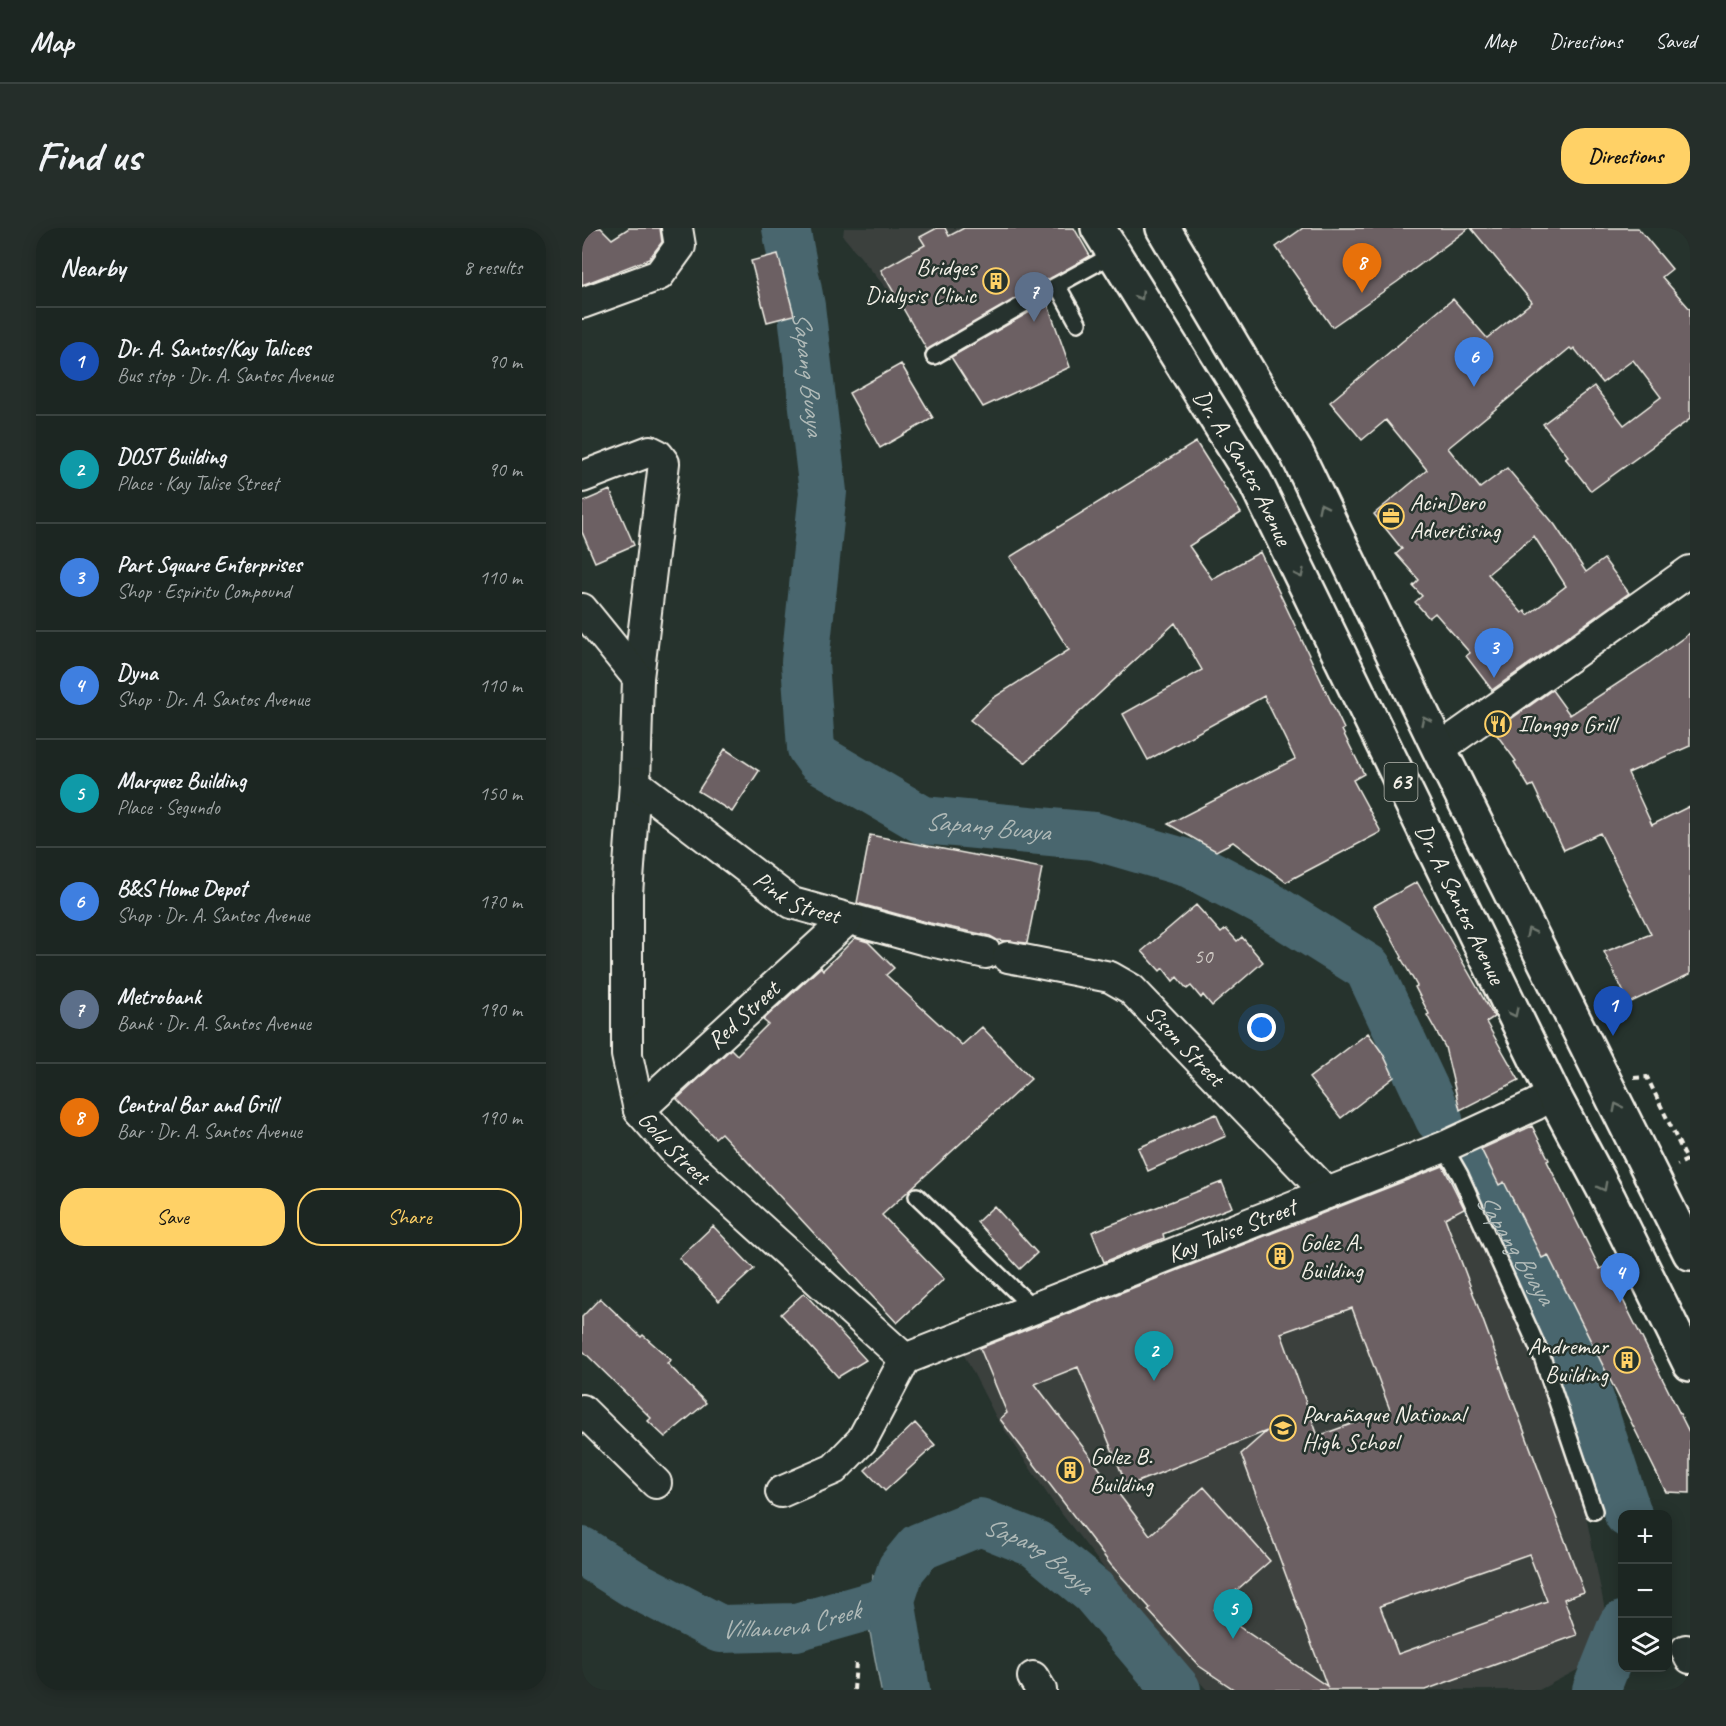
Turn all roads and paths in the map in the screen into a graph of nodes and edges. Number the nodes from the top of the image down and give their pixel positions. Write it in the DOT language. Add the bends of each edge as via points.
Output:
graph roads {
  1 [pos="677,228"];
  2 [pos="1163,228"];
  3 [pos="1106,241"];
  4 [pos="1057,285"];
  5 [pos="582,303"];
  6 [pos="1078,323"];
  7 [pos="934,356"];
  8 [pos="1258,389"];
  9 [pos="1215,418"];
  10 [pos="582,477"];
  11 [pos="1690,571"];
  12 [pos="582,609"];
  13 [pos="638,678"];
  14 [pos="1439,749"];
  15 [pos="635,783"];
  16 [pos="848,919"];
  17 [pos="997,955"];
  18 [pos="1647,1077"];
  19 [pos="1553,1094"];
  20 [pos="639,1110"];
  21 [pos="1444,1147"];
  22 [pos="1687,1160"];
  23 [pos="1327,1193"];
  24 [pos="917,1196"];
  25 [pos="1690,1254"];
  26 [pos="1033,1308"];
  27 [pos="905,1359"];
  28 [pos="1690,1364"];
  29 [pos="582,1410"];
  30 [pos="656,1483"];
  31 [pos="781,1492"];
  32 [pos="1594,1511"];
  33 [pos="856,1662"];
  34 [pos="854,1690"];
  1 -- 5 [label="street" via="680,246 659,275"];
  2 -- 8 [label="main road, Dr. A. Santos Avenue / 63"];
  3 -- 4 [label="lane"];
  3 -- 9 [label="main road, Dr. A. Santos Avenue / 63, one-way"];
  4 -- 6 [label="lane"];
  4 -- 7 [label="lane"];
  8 -- 9 [label="main road"];
  14 -- 8 [label="main road, Dr. A. Santos Avenue / 63, one-way" via="1297,454"];
  9 -- 19 [label="main road, Dr. A. Santos Avenue / 63, one-way" via="1255,481"];
  10 -- 13 [label="street, Gold Street" via="650,451 664,463"];
  11 -- 14 [label="street"];
  12 -- 13 [label="street"];
  13 -- 15 [label="street, Gold Street"];
  25 -- 14 [label="main road, Dr. A. Santos Avenue / 63, one-way"];
  15 -- 16 [label="street, Pink Street" via="792,903"];
  15 -- 20 [label="street, Gold Street" via="627,894 627,1055"];
  16 -- 17 [label="street, Pink Street"];
  16 -- 20 [label="street, Red Street"];
  17 -- 23 [label="street, Sison Street" via="1110,977 1131,989"];
  18 -- 22 [label="path"];
  19 -- 21 [label="street, Kay Talise Street"];
  19 -- 28 [label="main road, Dr. A. Santos Avenue / 63, one-way"];
  20 -- 27 [label="street, Gold Street" via="675,1151"];
  21 -- 23 [label="street, Kay Talise Street"];
  21 -- 32 [label="lane" via="1542,1357"];
  23 -- 26 [label="street, Kay Talise Street"];
  24 -- 26 [label="lane"];
  26 -- 27 [label="street, Kay Talise Street"];
  27 -- 31 [label="street" via="862,1440 834,1469"];
  29 -- 30 [label="street"];
  33 -- 34 [label="path"];
}
